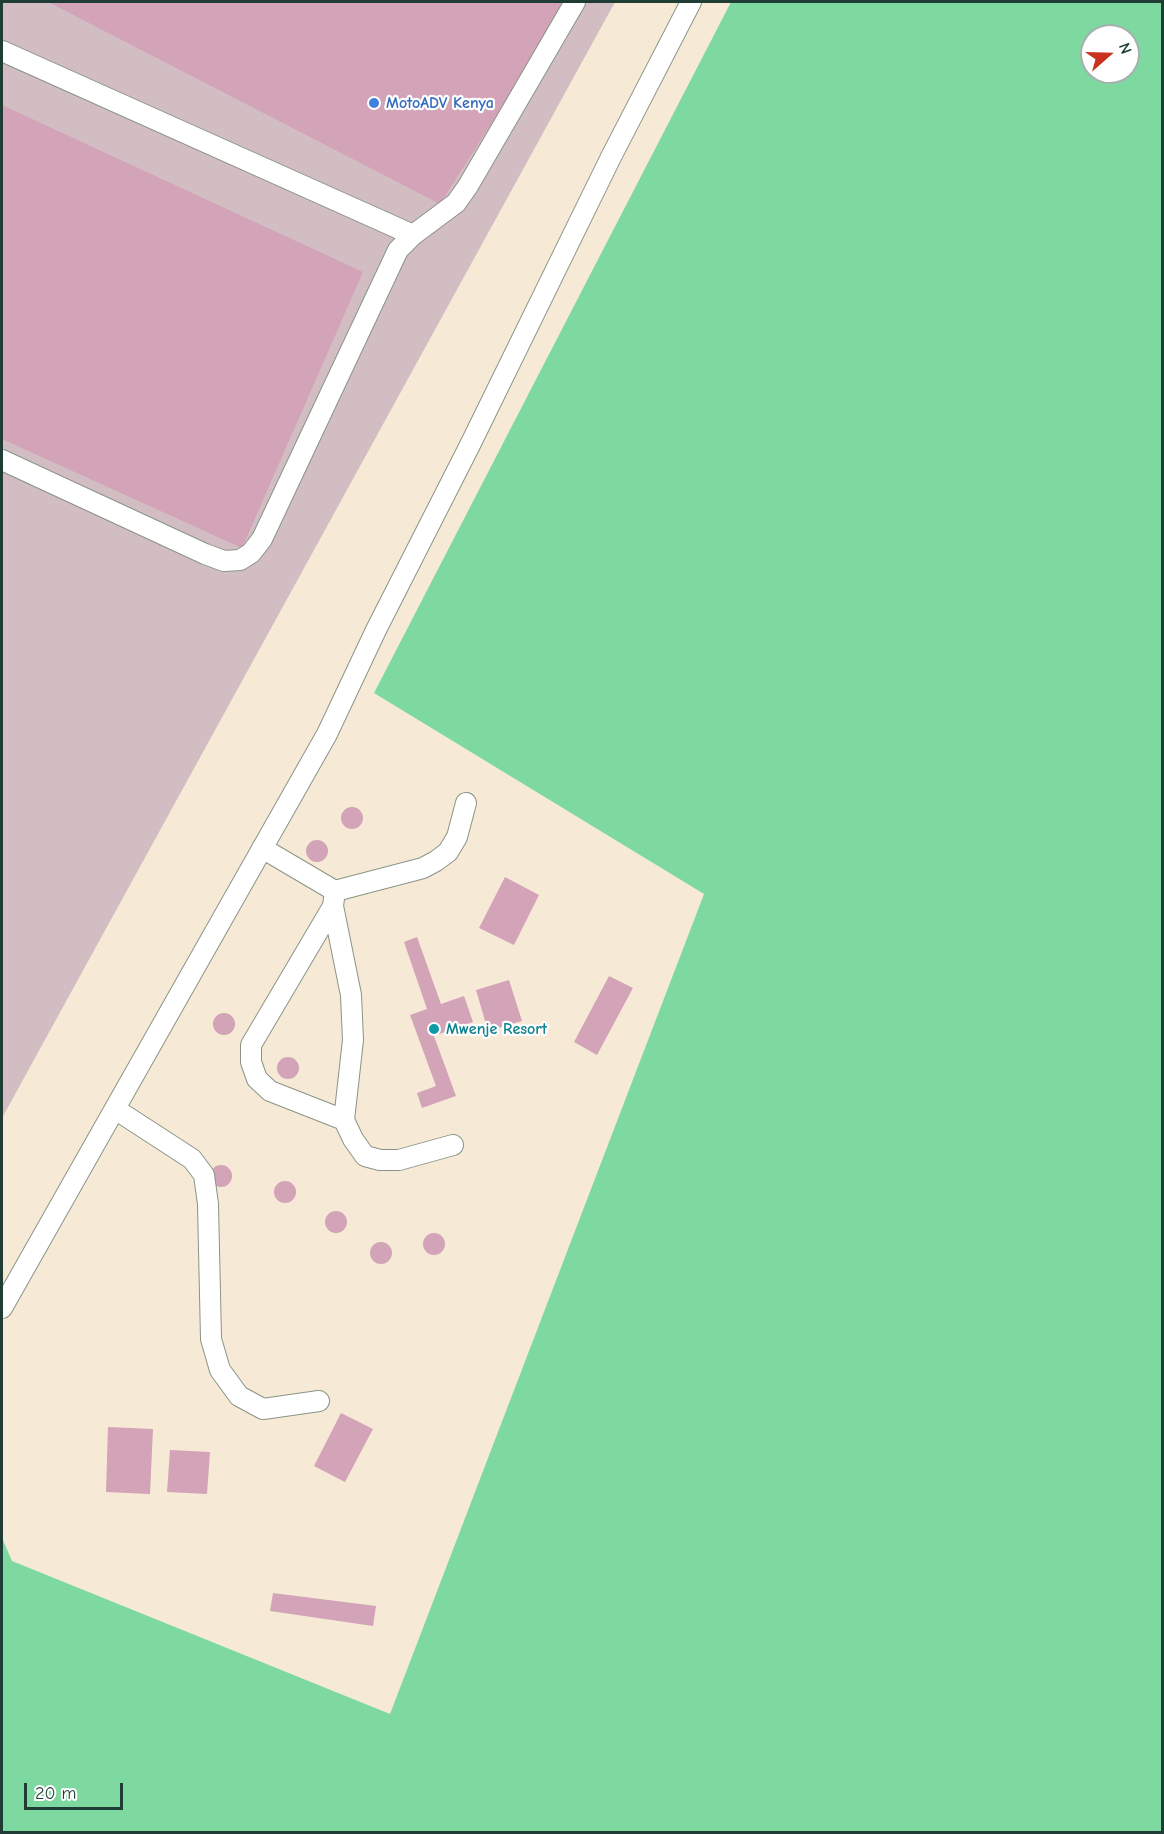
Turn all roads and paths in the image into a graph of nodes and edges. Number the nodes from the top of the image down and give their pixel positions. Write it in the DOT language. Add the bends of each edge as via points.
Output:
graph roads {
  1 [pos="576,2"];
  2 [pos="691,2"];
  3 [pos="2,51"];
  4 [pos="413,235"];
  5 [pos="2,460"];
  6 [pos="466,803"];
  7 [pos="262,848"];
  8 [pos="334,898"];
  9 [pos="115,1109"];
  10 [pos="344,1120"];
  11 [pos="453,1145"];
  12 [pos="2,1308"];
  13 [pos="319,1401"];
  1 -- 4 [label="lane" via="468,186 456,203"];
  2 -- 7 [label="lane" via="327,734"];
  3 -- 4 [label="lane"];
  4 -- 5 [label="lane" via="398,250 262,538 240,560 224,561 205,554"];
  6 -- 8 [label="lane" via="457,837 448,852 436,861"];
  7 -- 8 [label="lane"];
  7 -- 9 [label="lane"];
  8 -- 10 [label="lane" via="353,1017"];
  8 -- 10 [label="lane" via="251,1045 250,1062 257,1079 270,1091"];
  9 -- 12 [label="lane"];
  9 -- 13 [label="lane" via="192,1159 204,1175 211,1339 220,1370 239,1396 263,1409"];
  10 -- 11 [label="lane" via="365,1156 380,1160 399,1160"];
}
